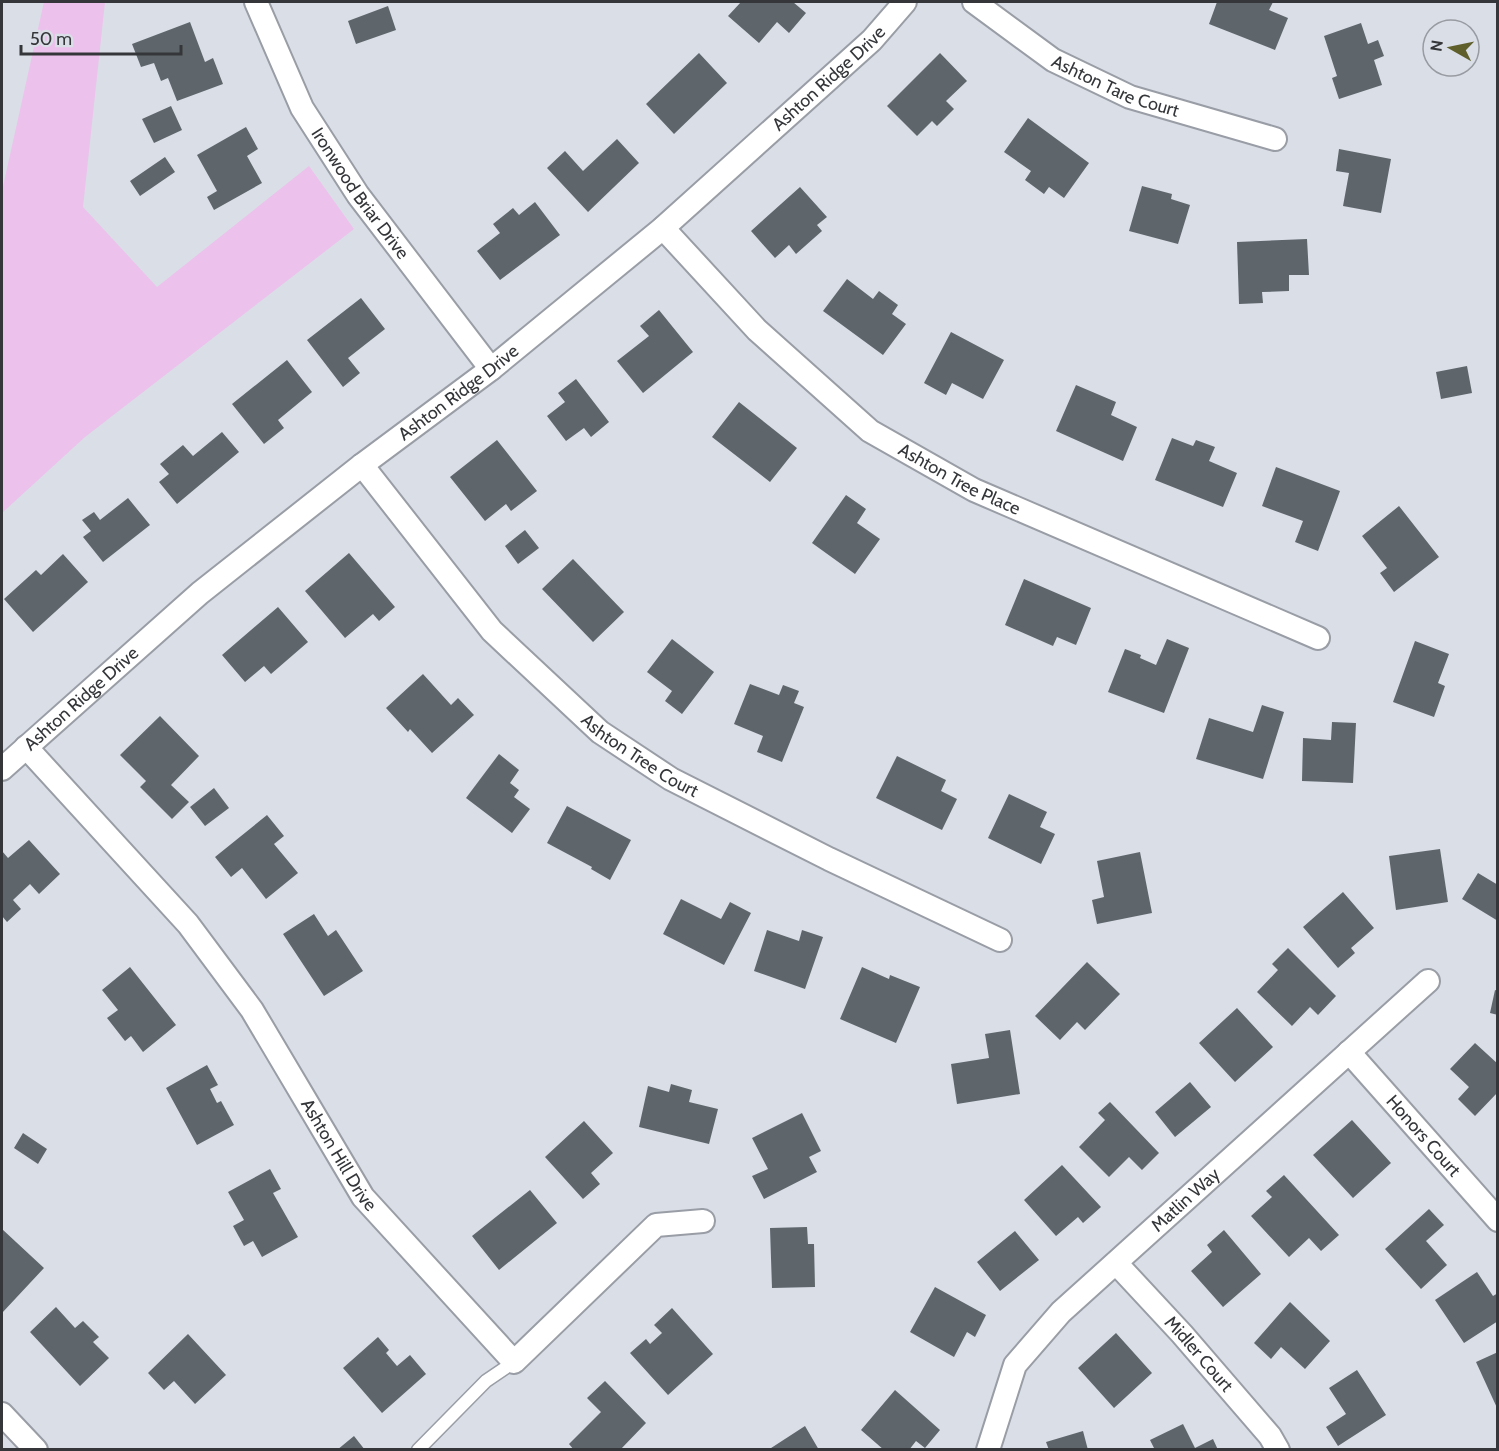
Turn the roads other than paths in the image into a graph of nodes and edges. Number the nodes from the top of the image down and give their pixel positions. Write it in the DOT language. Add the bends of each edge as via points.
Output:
graph roads {
  1 [pos="256,2"];
  2 [pos="905,2"];
  3 [pos="974,2"];
  4 [pos="1275,139"];
  5 [pos="663,228"];
  6 [pos="492,369"];
  7 [pos="362,465"];
  8 [pos="1318,638"];
  9 [pos="26,747"];
  10 [pos="2,769"];
  11 [pos="1000,940"];
  12 [pos="1428,981"];
  13 [pos="1348,1052"];
  14 [pos="1497,1220"];
  15 [pos="704,1221"];
  16 [pos="1116,1263"];
  17 [pos="514,1362"];
  18 [pos="2,1413"];
  19 [pos="36,1449"];
  20 [pos="418,1449"];
  21 [pos="988,1449"];
  22 [pos="1278,1449"];
  1 -- 6 [label="street, Ironwood Briar Drive" via="308,118 358,195"];
  2 -- 5 [label="street, Ashton Ridge Drive" via="872,40"];
  3 -- 4 [label="street, Ashton Tare Court" via="1053,60 1130,97"];
  5 -- 6 [label="street, Ashton Ridge Drive"];
  5 -- 8 [label="street, Ashton Tree Place" via="757,330 870,431 974,490"];
  6 -- 7 [label="street, Ashton Ridge Drive"];
  7 -- 9 [label="street, Ashton Ridge Drive" via="200,592"];
  7 -- 11 [label="street, Ashton Tree Court" via="492,631 600,732 671,779"];
  9 -- 10 [label="street, Ashton Ridge Drive"];
  9 -- 17 [label="street, Ashton Hill Drive" via="188,924 252,1010 363,1197"];
  12 -- 13 [label="street, Matlin Way"];
  13 -- 14 [label="street, Honors Court"];
  13 -- 16 [label="street, Matlin Way"];
  15 -- 17 [label="street" via="656,1225"];
  16 -- 21 [label="street, Matlin Way" via="1061,1312 1015,1365"];
  16 -- 22 [label="street, Midler Court" via="1189,1342"];
  17 -- 20 [label="lane" via="486,1381"];
  18 -- 19 [label="street"];
}
